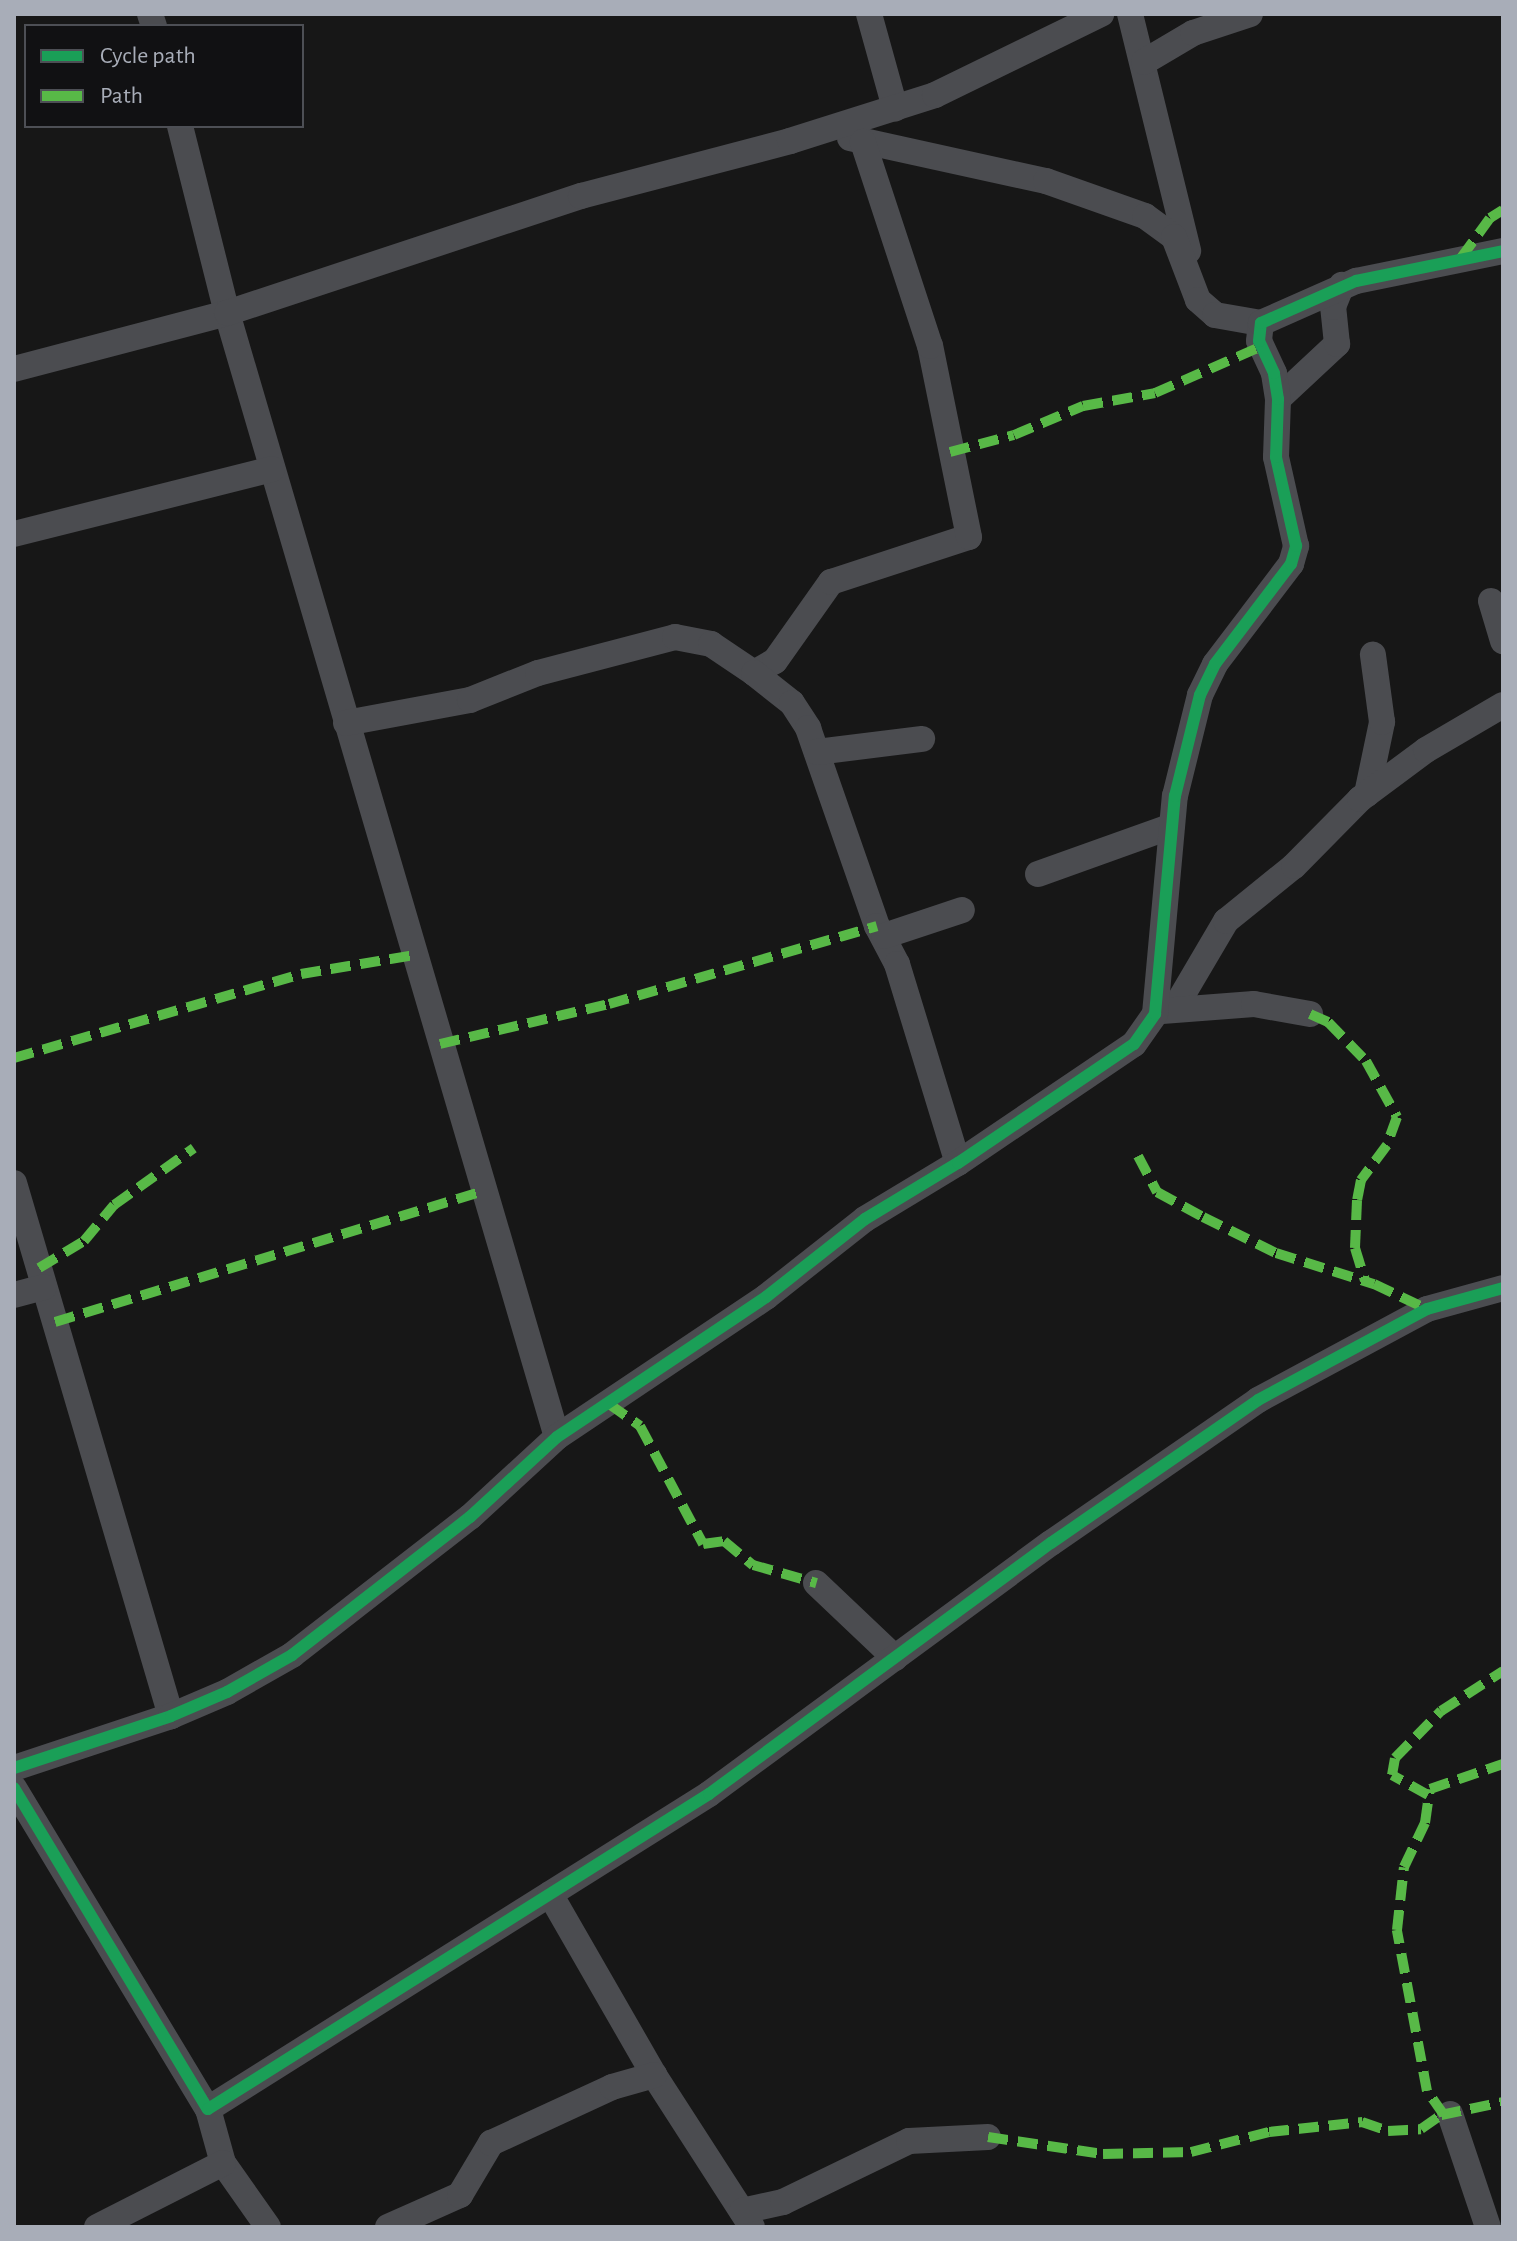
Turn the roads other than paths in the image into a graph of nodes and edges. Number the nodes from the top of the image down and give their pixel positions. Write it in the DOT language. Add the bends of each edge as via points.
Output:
graph roads {
  1 [pos="869,14"];
  2 [pos="1101,14"];
  3 [pos="1130,14"];
  4 [pos="1250,14"];
  5 [pos="1144,62"];
  6 [pos="895,108"];
  7 [pos="181,128"];
  8 [pos="815,133"];
  9 [pos="863,142"];
  10 [pos="1503,251"];
  11 [pos="1342,285"];
  12 [pos="1198,300"];
  13 [pos="227,313"];
  14 [pos="1261,323"];
  15 [pos="14,369"];
  16 [pos="1278,399"];
  17 [pos="272,469"];
  18 [pos="14,534"];
  19 [pos="1491,601"];
  20 [pos="1503,641"];
  21 [pos="1373,655"];
  22 [pos="754,673"];
  23 [pos="1503,705"];
  24 [pos="346,723"];
  25 [pos="922,739"];
  26 [pos="817,752"];
  27 [pos="1367,794"];
  28 [pos="1172,826"];
  29 [pos="1038,874"];
  30 [pos="962,910"];
  31 [pos="884,936"];
  32 [pos="1165,1010"];
  33 [pos="1310,1014"];
  34 [pos="958,1163"];
  35 [pos="14,1183"];
  36 [pos="44,1287"];
  37 [pos="1503,1288"];
  38 [pos="14,1295"];
  39 [pos="557,1437"];
  40 [pos="816,1583"];
  41 [pos="895,1658"];
  42 [pos="171,1716"];
  43 [pos="14,1768"];
  44 [pos="14,1788"];
  45 [pos="550,1894"];
  46 [pos="654,2075"];
  47 [pos="208,2109"];
  48 [pos="1450,2114"];
  49 [pos="988,2137"];
  50 [pos="223,2163"];
  51 [pos="747,2219"];
  52 [pos="97,2227"];
  53 [pos="268,2227"];
  54 [pos="388,2227"];
  55 [pos="1488,2227"];
  1 -- 6 [label="street"];
  2 -- 6 [label="street" via="935,95"];
  3 -- 5 [label="street"];
  4 -- 5 [label="street" via="1193,33"];
  5 -- 12 [label="street"];
  6 -- 8 [label="street"];
  7 -- 13 [label="street"];
  8 -- 9 [label="street"];
  8 -- 13 [label="street" via="581,196"];
  9 -- 12 [label="street" via="1046,181 1145,216 1174,237"];
  9 -- 22 [label="street" via="930,346 969,537 831,582 775,661"];
  10 -- 11 [label="street"];
  11 -- 14 [label="street"];
  11 -- 16 [label="street" via="1333,307 1337,344"];
  12 -- 14 [label="street" via="1215,315"];
  13 -- 15 [label="street"];
  13 -- 17 [label="street"];
  14 -- 16 [label="street" via="1259,341 1274,373"];
  16 -- 28 [label="street" via="1276,457 1296,546 1291,564 1215,664 1200,695"];
  17 -- 18 [label="street"];
  17 -- 24 [label="street"];
  19 -- 20 [label="street"];
  21 -- 27 [label="street" via="1382,722"];
  22 -- 24 [label="street" via="711,644 675,637 538,673 470,700"];
  22 -- 26 [label="street" via="792,703"];
  23 -- 27 [label="street" via="1426,750"];
  24 -- 39 [label="street"];
  25 -- 26 [label="street"];
  26 -- 31 [label="street"];
  27 -- 32 [label="street" via="1294,866 1226,921"];
  28 -- 29 [label="street"];
  28 -- 32 [label="street"];
  30 -- 31 [label="street"];
  31 -- 34 [label="street"];
  32 -- 33 [label="street" via="1254,1004"];
  32 -- 34 [label="street" via="1134,1044"];
  34 -- 39 [label="street" via="865,1219 766,1297"];
  35 -- 36 [label="street"];
  36 -- 38 [label="street"];
  36 -- 42 [label="street"];
  37 -- 41 [label="street" via="1427,1309 1258,1400"];
  39 -- 42 [label="street" via="470,1517 292,1655"];
  40 -- 41 [label="street"];
  41 -- 45 [label="street" via="709,1794"];
  42 -- 43 [label="street"];
  44 -- 47 [label="street"];
  45 -- 46 [label="street"];
  45 -- 47 [label="street"];
  46 -- 51 [label="street"];
  46 -- 54 [label="street" via="612,2087 491,2143 460,2195"];
  47 -- 50 [label="street"];
  48 -- 55 [label="street"];
  49 -- 51 [label="street" via="909,2141"];
  50 -- 52 [label="street"];
  50 -- 53 [label="street"];
}
